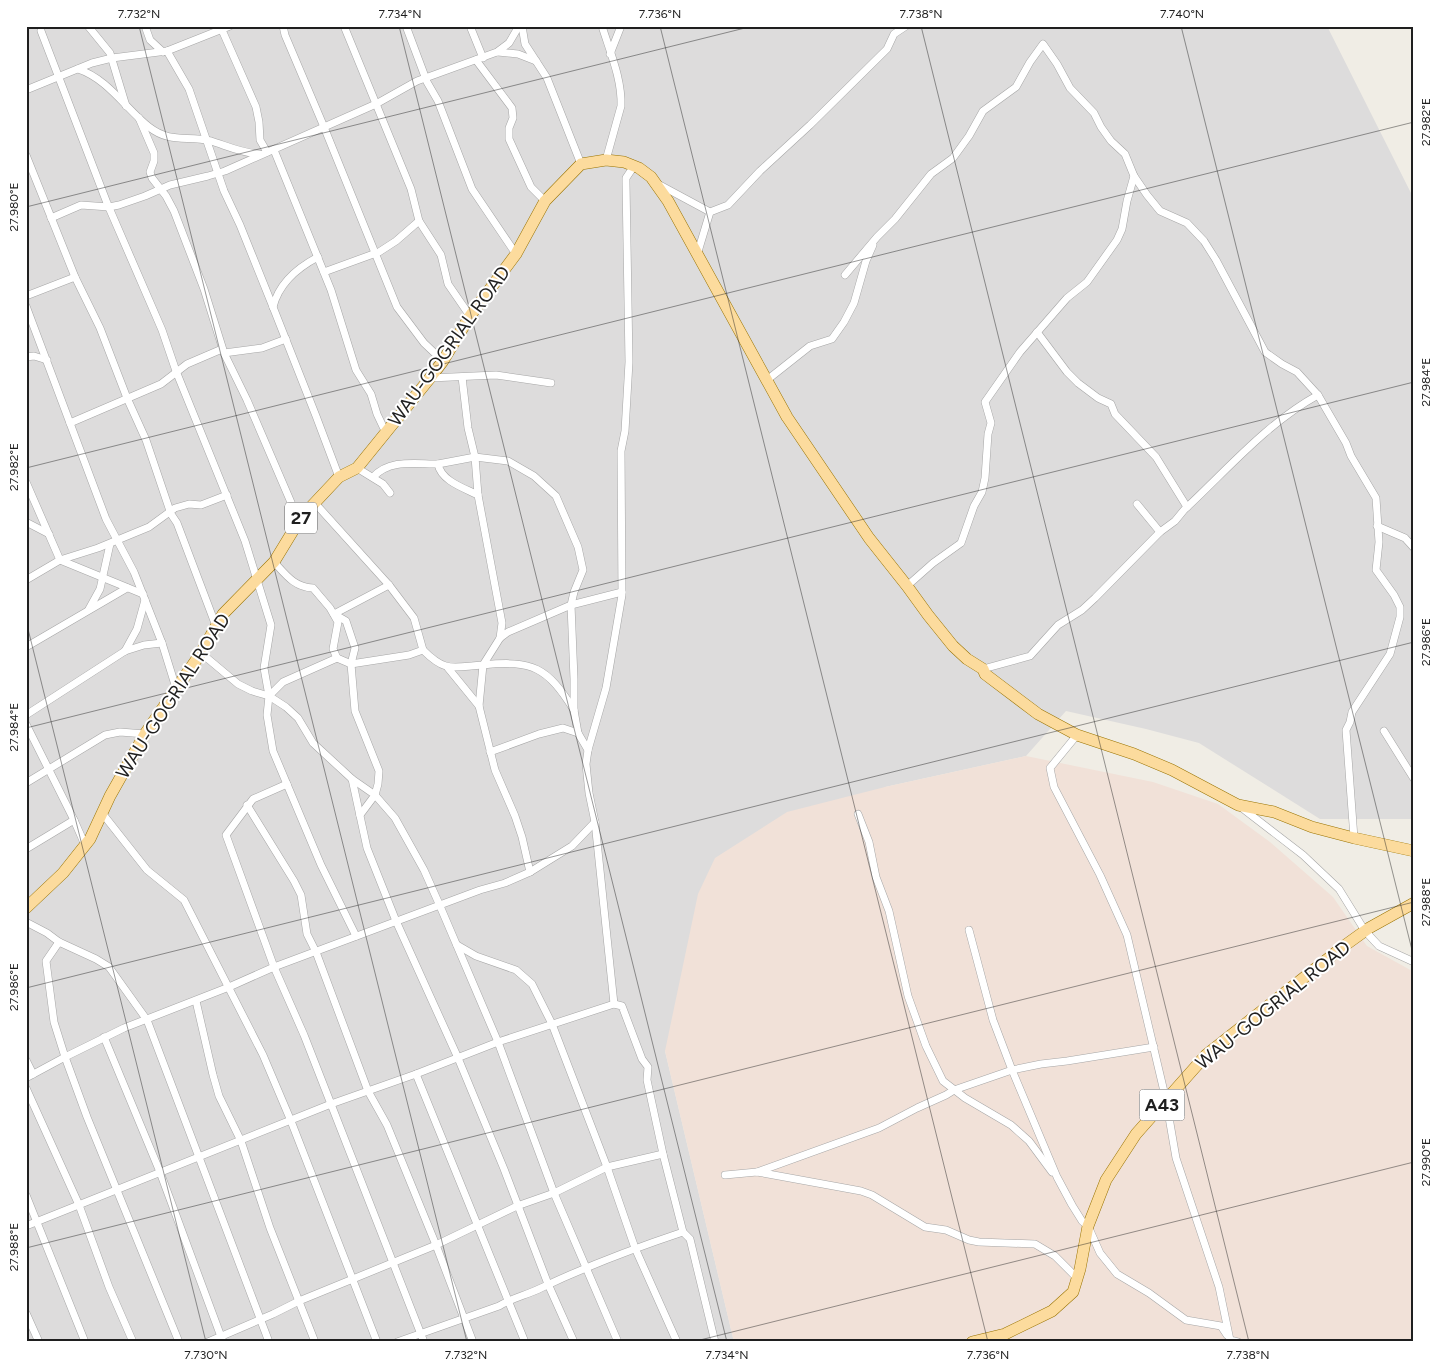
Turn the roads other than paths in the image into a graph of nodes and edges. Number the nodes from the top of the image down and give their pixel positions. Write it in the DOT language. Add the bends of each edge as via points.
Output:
graph roads {
  1 [pos="88,26"];
  2 [pos="145,26"];
  3 [pos="230,26"];
  4 [pos="283,26"];
  5 [pos="344,26"];
  6 [pos="406,26"];
  7 [pos="470,26"];
  8 [pos="521,26"];
  9 [pos="602,26"];
  10 [pos="621,26"];
  11 [pos="906,26"];
  12 [pos="41,30"];
  13 [pos="222,30"];
  14 [pos="165,52"];
  15 [pos="497,52"];
  16 [pos="610,54"];
  17 [pos="112,58"];
  18 [pos="480,59"];
  19 [pos="538,64"];
  20 [pos="78,69"];
  21 [pos="58,77"];
  22 [pos="426,78"];
  23 [pos="26,90"];
  24 [pos="376,104"];
  25 [pos="126,106"];
  26 [pos="139,118"];
  27 [pos="324,126"];
  28 [pos="207,140"];
  29 [pos="267,152"];
  30 [pos="26,155"];
  31 [pos="606,160"];
  32 [pos="581,164"];
  33 [pos="634,166"];
  34 [pos="217,174"];
  35 [pos="1134,176"];
  36 [pos="656,183"];
  37 [pos="160,189"];
  38 [pos="545,201"];
  39 [pos="109,207"];
  40 [pos="710,212"];
  41 [pos="51,218"];
  42 [pos="419,221"];
  43 [pos="877,237"];
  44 [pos="694,250"];
  45 [pos="375,254"];
  46 [pos="516,254"];
  47 [pos="318,257"];
  48 [pos="324,272"];
  49 [pos="845,275"];
  50 [pos="75,277"];
  51 [pos="26,296"];
  52 [pos="273,307"];
  53 [pos="27,308"];
  54 [pos="470,316"];
  55 [pos="26,319"];
  56 [pos="1037,332"];
  57 [pos="286,339"];
  58 [pos="223,351"];
  59 [pos="26,357"];
  60 [pos="47,360"];
  61 [pos="443,361"];
  62 [pos="176,371"];
  63 [pos="462,377"];
  64 [pos="430,378"];
  65 [pos="767,380"];
  66 [pos="551,383"];
  67 [pos="1318,395"];
  68 [pos="127,398"];
  69 [pos="70,423"];
  70 [pos="386,433"];
  71 [pos="474,456"];
  72 [pos="438,464"];
  73 [pos="357,468"];
  74 [pos="339,477"];
  75 [pos="372,477"];
  76 [pos="26,482"];
  77 [pos="390,493"];
  78 [pos="227,495"];
  79 [pos="478,495"];
  80 [pos="314,502"];
  81 [pos="1137,504"];
  82 [pos="1187,507"];
  83 [pos="170,510"];
  84 [pos="299,521"];
  85 [pos="26,522"];
  86 [pos="1377,526"];
  87 [pos="1160,532"];
  88 [pos="49,534"];
  89 [pos="113,542"];
  90 [pos="1414,548"];
  91 [pos="60,560"];
  92 [pos="274,562"];
  93 [pos="103,576"];
  94 [pos="257,579"];
  95 [pos="26,580"];
  96 [pos="389,585"];
  97 [pos="907,586"];
  98 [pos="127,588"];
  99 [pos="622,592"];
  100 [pos="144,597"];
  101 [pos="571,605"];
  102 [pos="87,613"];
  103 [pos="334,614"];
  104 [pos="216,626"];
  105 [pos="500,638"];
  106 [pos="162,643"];
  107 [pos="26,647"];
  108 [pos="423,650"];
  109 [pos="124,651"];
  110 [pos="202,653"];
  111 [pos="337,658"];
  112 [pos="351,664"];
  113 [pos="482,665"];
  114 [pos="448,668"];
  115 [pos="983,669"];
  116 [pos="176,688"];
  117 [pos="269,696"];
  118 [pos="479,706"];
  119 [pos="574,710"];
  120 [pos="26,715"];
  121 [pos="26,724"];
  122 [pos="1384,731"];
  123 [pos="578,733"];
  124 [pos="145,734"];
  125 [pos="1077,735"];
  126 [pos="588,750"];
  127 [pos="490,752"];
  128 [pos="49,769"];
  129 [pos="352,779"];
  130 [pos="1414,779"];
  131 [pos="26,783"];
  132 [pos="287,784"];
  133 [pos="375,795"];
  134 [pos="247,805"];
  135 [pos="1238,805"];
  136 [pos="102,813"];
  137 [pos="858,814"];
  138 [pos="360,815"];
  139 [pos="74,820"];
  140 [pos="595,822"];
  141 [pos="1354,838"];
  142 [pos="85,846"];
  143 [pos="26,849"];
  144 [pos="1414,851"];
  145 [pos="530,872"];
  146 [pos="1414,903"];
  147 [pos="440,906"];
  148 [pos="26,908"];
  149 [pos="396,920"];
  150 [pos="26,922"];
  151 [pos="969,930"];
  152 [pos="1365,931"];
  153 [pos="356,936"];
  154 [pos="60,942"];
  155 [pos="456,944"];
  156 [pos="316,952"];
  157 [pos="1414,962"];
  158 [pos="274,967"];
  159 [pos="229,987"];
  160 [pos="196,1000"];
  161 [pos="614,1004"];
  162 [pos="147,1020"];
  163 [pos="552,1024"];
  164 [pos="104,1038"];
  165 [pos="498,1042"];
  166 [pos="1154,1047"];
  167 [pos="65,1057"];
  168 [pos="458,1058"];
  169 [pos="26,1060"];
  170 [pos="1012,1070"];
  171 [pos="416,1074"];
  172 [pos="30,1076"];
  173 [pos="26,1088"];
  174 [pos="954,1090"];
  175 [pos="368,1092"];
  176 [pos="1166,1100"];
  177 [pos="331,1104"];
  178 [pos="291,1121"];
  179 [pos="241,1141"];
  180 [pos="663,1154"];
  181 [pos="200,1157"];
  182 [pos="606,1167"];
  183 [pos="160,1172"];
  184 [pos="758,1172"];
  185 [pos="724,1176"];
  186 [pos="1056,1177"];
  187 [pos="116,1190"];
  188 [pos="554,1193"];
  189 [pos="26,1194"];
  190 [pos="79,1205"];
  191 [pos="517,1206"];
  192 [pos="38,1222"];
  193 [pos="26,1226"];
  194 [pos="477,1226"];
  195 [pos="1088,1226"];
  196 [pos="683,1232"];
  197 [pos="436,1245"];
  198 [pos="635,1248"];
  199 [pos="393,1263"];
  200 [pos="587,1268"];
  201 [pos="1077,1278"];
  202 [pos="354,1279"];
  203 [pos="548,1284"];
  204 [pos="299,1301"];
  205 [pos="507,1301"];
  206 [pos="26,1313"];
  207 [pos="464,1318"];
  208 [pos="261,1319"];
  209 [pos="420,1333"];
  210 [pos="223,1339"];
  211 [pos="1230,1340"];
  212 [pos="714,1341"];
  213 [pos="39,1342"];
  214 [pos="85,1342"];
  215 [pos="133,1342"];
  216 [pos="179,1342"];
  217 [pos="208,1342"];
  218 [pos="269,1342"];
  219 [pos="315,1342"];
  220 [pos="377,1342"];
  221 [pos="397,1342"];
  222 [pos="424,1342"];
  223 [pos="473,1342"];
  224 [pos="525,1342"];
  225 [pos="574,1342"];
  226 [pos="618,1342"];
  227 [pos="676,1342"];
  228 [pos="972,1342"];
  229 [pos="1238,1342"];
  1 -- 17 [label="street"];
  2 -- 14 [label="street" via="150,40"];
  3 -- 13 [label="street"];
  4 -- 27 [label="street"];
  5 -- 24 [label="street"];
  6 -- 22 [label="street"];
  7 -- 18 [label="street"];
  8 -- 15 [label="street" via="510,42"];
  8 -- 19 [label="street" via="525,44"];
  9 -- 16 [label="street"];
  10 -- 16 [label="street"];
  11 -- 40 [label="street" via="894,34 887,49 728,205"];
  12 -- 21 [label="street"];
  13 -- 14 [label="street"];
  13 -- 29 [label="street" via="254,100 260,140"];
  14 -- 17 [label="street"];
  14 -- 28 [label="street" via="189,89"];
  15 -- 18 [label="street"];
  15 -- 19 [label="street" via="526,56"];
  16 -- 31 [label="street" via="620,88 621,106"];
  17 -- 20 [label="street"];
  17 -- 25 [label="street"];
  18 -- 22 [label="street"];
  18 -- 38 [label="street" via="512,108 509,139 531,187"];
  19 -- 32 [label="street" via="547,78"];
  20 -- 21 [label="street"];
  20 -- 25 [label="street" via="103,82"];
  21 -- 23 [label="street"];
  21 -- 39 [label="street"];
  22 -- 24 [label="street"];
  22 -- 46 [label="street" via="438,100 472,189"];
  24 -- 27 [label="street"];
  24 -- 42 [label="street" via="411,189"];
  25 -- 26 [label="street"];
  26 -- 28 [label="street" via="148,127 173,139"];
  26 -- 37 [label="street" via="154,153 151,175"];
  27 -- 29 [label="street"];
  27 -- 45 [label="street"];
  28 -- 29 [label="street" via="232,149"];
  28 -- 34 [label="street"];
  29 -- 34 [label="street"];
  29 -- 47 [label="street"];
  30 -- 41 [label="street"];
  31 -- 32 [label="main road"];
  31 -- 33 [label="main road"];
  32 -- 38 [label="main road, WAU-GOGRIAL ROAD / 27"];
  33 -- 36 [label="main road" via="645,171"];
  33 -- 99 [label="street" via="626,178 625,190 629,362 621,451"];
  34 -- 37 [label="street"];
  34 -- 52 [label="street"];
  35 -- 43 [label="street" via="1126,154 1111,141 1094,113 1070,88 1043,44 1016,87 983,111 953,158 931,174"];
  35 -- 56 [label="street" via="1117,240 1087,282 1067,298"];
  35 -- 67 [label="street" via="1160,211 1187,224 1204,241 1266,352 1297,372"];
  36 -- 40 [label="street"];
  36 -- 44 [label="main road"];
  37 -- 39 [label="street"];
  37 -- 58 [label="street" via="174,211 204,289"];
  38 -- 46 [label="main road, WAU-GOGRIAL ROAD / 27"];
  39 -- 41 [label="street" via="81,205"];
  39 -- 62 [label="street" via="162,330"];
  40 -- 44 [label="street"];
  41 -- 50 [label="street"];
  42 -- 45 [label="street"];
  42 -- 54 [label="street" via="440,255 448,284"];
  43 -- 49 [label="street"];
  43 -- 65 [label="street" via="866,260 854,303 832,339 810,346"];
  44 -- 65 [label="main road"];
  45 -- 48 [label="street"];
  45 -- 61 [label="street" via="397,307 424,343"];
  46 -- 54 [label="main road, WAU-GOGRIAL ROAD / 27"];
  47 -- 48 [label="street"];
  47 -- 52 [label="street" via="285,281"];
  48 -- 70 [label="street" via="356,370 372,394"];
  50 -- 51 [label="street"];
  50 -- 68 [label="street"];
  52 -- 57 [label="street"];
  53 -- 55 [label="street"];
  53 -- 60 [label="street"];
  54 -- 61 [label="main road, WAU-GOGRIAL ROAD / 27"];
  56 -- 82 [label="street" via="1078,383 1111,404 1115,414 1156,457"];
  56 -- 97 [label="street" via="985,402 991,423 985,478 961,543"];
  57 -- 58 [label="street" via="262,348"];
  57 -- 74 [label="street"];
  58 -- 62 [label="street"];
  58 -- 84 [label="street"];
  59 -- 60 [label="street"];
  60 -- 69 [label="street"];
  61 -- 64 [label="main road, WAU-GOGRIAL ROAD / 27"];
  62 -- 68 [label="street" via="161,384"];
  62 -- 78 [label="street"];
  63 -- 64 [label="street"];
  63 -- 66 [label="street" via="496,375"];
  63 -- 71 [label="street"];
  64 -- 70 [label="main road, WAU-GOGRIAL ROAD / 27"];
  65 -- 97 [label="main road" via="786,417 868,538"];
  67 -- 82 [label="street" via="1271,428"];
  67 -- 86 [label="street" via="1376,498"];
  68 -- 69 [label="street"];
  68 -- 83 [label="street" via="146,440"];
  69 -- 89 [label="street"];
  70 -- 73 [label="main road, WAU-GOGRIAL ROAD / 27"];
  71 -- 72 [label="street"];
  71 -- 79 [label="street"];
  71 -- 101 [label="street" via="508,461 534,476 556,496 578,547 584,570"];
  72 -- 75 [label="street" via="393,464"];
  72 -- 79 [label="street" via="439,472 449,480"];
  73 -- 74 [label="main road, WAU-GOGRIAL ROAD / 27"];
  73 -- 75 [label="street"];
  74 -- 80 [label="main road, WAU-GOGRIAL ROAD / 27"];
  75 -- 77 [label="street" via="384,484"];
  76 -- 88 [label="street"];
  78 -- 83 [label="street" via="201,506 184,505"];
  78 -- 94 [label="street"];
  79 -- 105 [label="street" via="502,623"];
  80 -- 84 [label="main road, WAU-GOGRIAL ROAD / 27"];
  80 -- 96 [label="street"];
  81 -- 87 [label="street"];
  82 -- 87 [label="street"];
  83 -- 89 [label="street" via="149,527"];
  83 -- 104 [label="street"];
  84 -- 92 [label="main road, WAU-GOGRIAL ROAD / 27"];
  85 -- 88 [label="street"];
  86 -- 90 [label="street" via="1405,538"];
  86 -- 141 [label="street" via="1376,570 1394,595 1400,607 1400,617 1390,654 1352,712 1346,730"];
  87 -- 115 [label="street" via="1088,604 1058,625 1030,656"];
  88 -- 91 [label="street"];
  89 -- 91 [label="street"];
  89 -- 93 [label="street"];
  89 -- 100 [label="street" via="130,563"];
  91 -- 93 [label="street"];
  91 -- 95 [label="street"];
  92 -- 94 [label="main road, WAU-GOGRIAL ROAD / 27"];
  92 -- 103 [label="street" via="302,588 313,588"];
  93 -- 98 [label="street"];
  93 -- 102 [label="street"];
  94 -- 104 [label="main road, WAU-GOGRIAL ROAD / 27" via="223,614"];
  94 -- 117 [label="street" via="271,625 264,668"];
  96 -- 103 [label="street"];
  96 -- 108 [label="street" via="414,618"];
  97 -- 115 [label="main road" via="953,646 967,660"];
  98 -- 100 [label="street"];
  98 -- 102 [label="street"];
  99 -- 101 [label="street"];
  99 -- 126 [label="street" via="606,688"];
  100 -- 106 [label="street"];
  100 -- 109 [label="street" via="137,629"];
  101 -- 105 [label="street"];
  101 -- 119 [label="street"];
  102 -- 107 [label="street"];
  103 -- 111 [label="street" via="338,622 332,649"];
  103 -- 112 [label="street" via="346,621 352,636 355,648"];
  104 -- 110 [label="main road, WAU-GOGRIAL ROAD / 27"];
  105 -- 113 [label="street"];
  106 -- 109 [label="street"];
  106 -- 116 [label="street"];
  108 -- 112 [label="street"];
  108 -- 114 [label="street" via="436,663"];
  109 -- 120 [label="street"];
  110 -- 116 [label="main road, WAU-GOGRIAL ROAD / 27"];
  110 -- 117 [label="street" via="238,684"];
  111 -- 112 [label="street"];
  111 -- 117 [label="street" via="283,682"];
  112 -- 133 [label="street" via="355,711 379,771"];
  113 -- 114 [label="street"];
  113 -- 118 [label="street"];
  113 -- 119 [label="street" via="510,662 540,670 562,690"];
  114 -- 118 [label="street"];
  115 -- 125 [label="main road" via="1038,714"];
  116 -- 124 [label="main road, WAU-GOGRIAL ROAD / 27"];
  117 -- 129 [label="street" via="298,718 313,743"];
  117 -- 132 [label="street" via="267,716 273,751"];
  118 -- 127 [label="street"];
  119 -- 123 [label="street"];
  121 -- 128 [label="street"];
  122 -- 130 [label="street"];
  123 -- 126 [label="street"];
  123 -- 127 [label="street" via="563,728"];
  124 -- 128 [label="street" via="115,732 105,735"];
  124 -- 136 [label="main road, WAU-GOGRIAL ROAD / 27"];
  125 -- 135 [label="main road" via="1172,770"];
  125 -- 166 [label="street" via="1050,768 1054,787 1127,935"];
  126 -- 140 [label="street" via="586,764"];
  127 -- 145 [label="street" via="494,770 515,816"];
  128 -- 131 [label="street"];
  128 -- 139 [label="street"];
  129 -- 133 [label="street"];
  129 -- 138 [label="street"];
  132 -- 134 [label="street" via="253,799"];
  132 -- 153 [label="street" via="321,865"];
  133 -- 138 [label="street"];
  133 -- 147 [label="street" via="395,818"];
  134 -- 156 [label="street" via="301,895 307,934"];
  134 -- 158 [label="street" via="226,835"];
  135 -- 141 [label="main road" via="1274,812 1312,827"];
  135 -- 152 [label="street" via="1304,855 1339,889"];
  136 -- 142 [label="main road, WAU-GOGRIAL ROAD / 27"];
  136 -- 159 [label="street" via="147,870 184,900"];
  137 -- 174 [label="street" via="889,911 908,996 943,1081"];
  138 -- 149 [label="street" via="367,848"];
  139 -- 142 [label="street"];
  139 -- 143 [label="street"];
  140 -- 145 [label="street" via="572,846"];
  140 -- 161 [label="street"];
  141 -- 144 [label="main road"];
  142 -- 148 [label="main road, WAU-GOGRIAL ROAD / 27" via="63,873"];
  145 -- 147 [label="street"];
  146 -- 152 [label="main road, WAU-GOGRIAL ROAD / A43"];
  147 -- 149 [label="street"];
  147 -- 155 [label="street"];
  149 -- 153 [label="street"];
  149 -- 168 [label="street"];
  150 -- 154 [label="street"];
  151 -- 170 [label="street" via="993,1020"];
  152 -- 157 [label="street" via="1379,946"];
  152 -- 176 [label="main road, WAU-GOGRIAL ROAD / A43" via="1206,1055"];
  153 -- 156 [label="street"];
  154 -- 162 [label="street" via="109,967"];
  154 -- 167 [label="street" via="46,961 54,1022"];
  155 -- 163 [label="street" via="476,956 516,970 532,984"];
  155 -- 165 [label="street"];
  156 -- 158 [label="street"];
  156 -- 175 [label="street"];
  158 -- 159 [label="street"];
  158 -- 177 [label="street"];
  159 -- 160 [label="street"];
  159 -- 178 [label="street"];
  160 -- 162 [label="street"];
  160 -- 179 [label="street" via="217,1089"];
  161 -- 163 [label="street"];
  161 -- 180 [label="street" via="622,1006 648,1067 647,1080"];
  162 -- 164 [label="street"];
  162 -- 181 [label="street"];
  163 -- 165 [label="street"];
  163 -- 182 [label="street"];
  164 -- 167 [label="street"];
  164 -- 183 [label="street"];
  165 -- 168 [label="street"];
  165 -- 188 [label="street"];
  166 -- 170 [label="street"];
  166 -- 176 [label="street"];
  167 -- 172 [label="street"];
  167 -- 187 [label="street"];
  168 -- 171 [label="street"];
  168 -- 191 [label="street"];
  169 -- 172 [label="street"];
  170 -- 174 [label="street"];
  170 -- 186 [label="street"];
  171 -- 175 [label="street"];
  171 -- 194 [label="street"];
  173 -- 190 [label="street"];
  174 -- 184 [label="street" via="879,1128"];
  174 -- 186 [label="street" via="1011,1124 1029,1141"];
  175 -- 177 [label="street"];
  175 -- 197 [label="street" via="387,1125"];
  176 -- 195 [label="main road, WAU-GOGRIAL ROAD / A43" via="1136,1134 1106,1180"];
  176 -- 211 [label="street" via="1176,1158 1219,1286"];
  177 -- 178 [label="street"];
  177 -- 199 [label="street"];
  178 -- 179 [label="street"];
  178 -- 202 [label="street"];
  179 -- 181 [label="street"];
  179 -- 204 [label="street"];
  180 -- 182 [label="street"];
  180 -- 196 [label="street"];
  181 -- 183 [label="street"];
  181 -- 208 [label="street"];
  182 -- 188 [label="street"];
  182 -- 198 [label="street"];
  183 -- 187 [label="street"];
  183 -- 210 [label="street"];
  184 -- 185 [label="street"];
  184 -- 201 [label="street" via="862,1191 925,1226 946,1230 969,1240 1035,1244 1055,1256"];
  186 -- 195 [label="street"];
  187 -- 190 [label="street"];
  187 -- 216 [label="street"];
  188 -- 191 [label="street"];
  188 -- 200 [label="street"];
  189 -- 192 [label="street"];
  190 -- 192 [label="street"];
  190 -- 215 [label="street"];
  191 -- 194 [label="street"];
  191 -- 203 [label="street"];
  192 -- 193 [label="street"];
  192 -- 214 [label="street"];
  194 -- 197 [label="street"];
  194 -- 205 [label="street"];
  195 -- 201 [label="main road, WAU-GOGRIAL ROAD / A43"];
  195 -- 211 [label="street" via="1100,1253 1117,1274 1186,1320 1221,1326"];
  196 -- 198 [label="street"];
  196 -- 212 [label="street" via="690,1239"];
  197 -- 199 [label="street"];
  197 -- 207 [label="street"];
  198 -- 200 [label="street"];
  198 -- 227 [label="street"];
  199 -- 202 [label="street"];
  199 -- 209 [label="street"];
  200 -- 203 [label="street"];
  200 -- 226 [label="street"];
  201 -- 228 [label="main road, WAU-GOGRIAL ROAD / A43" via="1073,1292 1052,1311 1005,1334"];
  202 -- 204 [label="street"];
  202 -- 220 [label="street"];
  203 -- 205 [label="street"];
  203 -- 225 [label="street"];
  204 -- 208 [label="street"];
  204 -- 219 [label="street"];
  205 -- 207 [label="street"];
  205 -- 224 [label="street"];
  206 -- 213 [label="street"];
  207 -- 209 [label="street"];
  207 -- 223 [label="street"];
  208 -- 210 [label="street"];
  208 -- 218 [label="street"];
  209 -- 221 [label="street"];
  209 -- 222 [label="street"];
  210 -- 217 [label="street"];
  211 -- 229 [label="street"];
}
